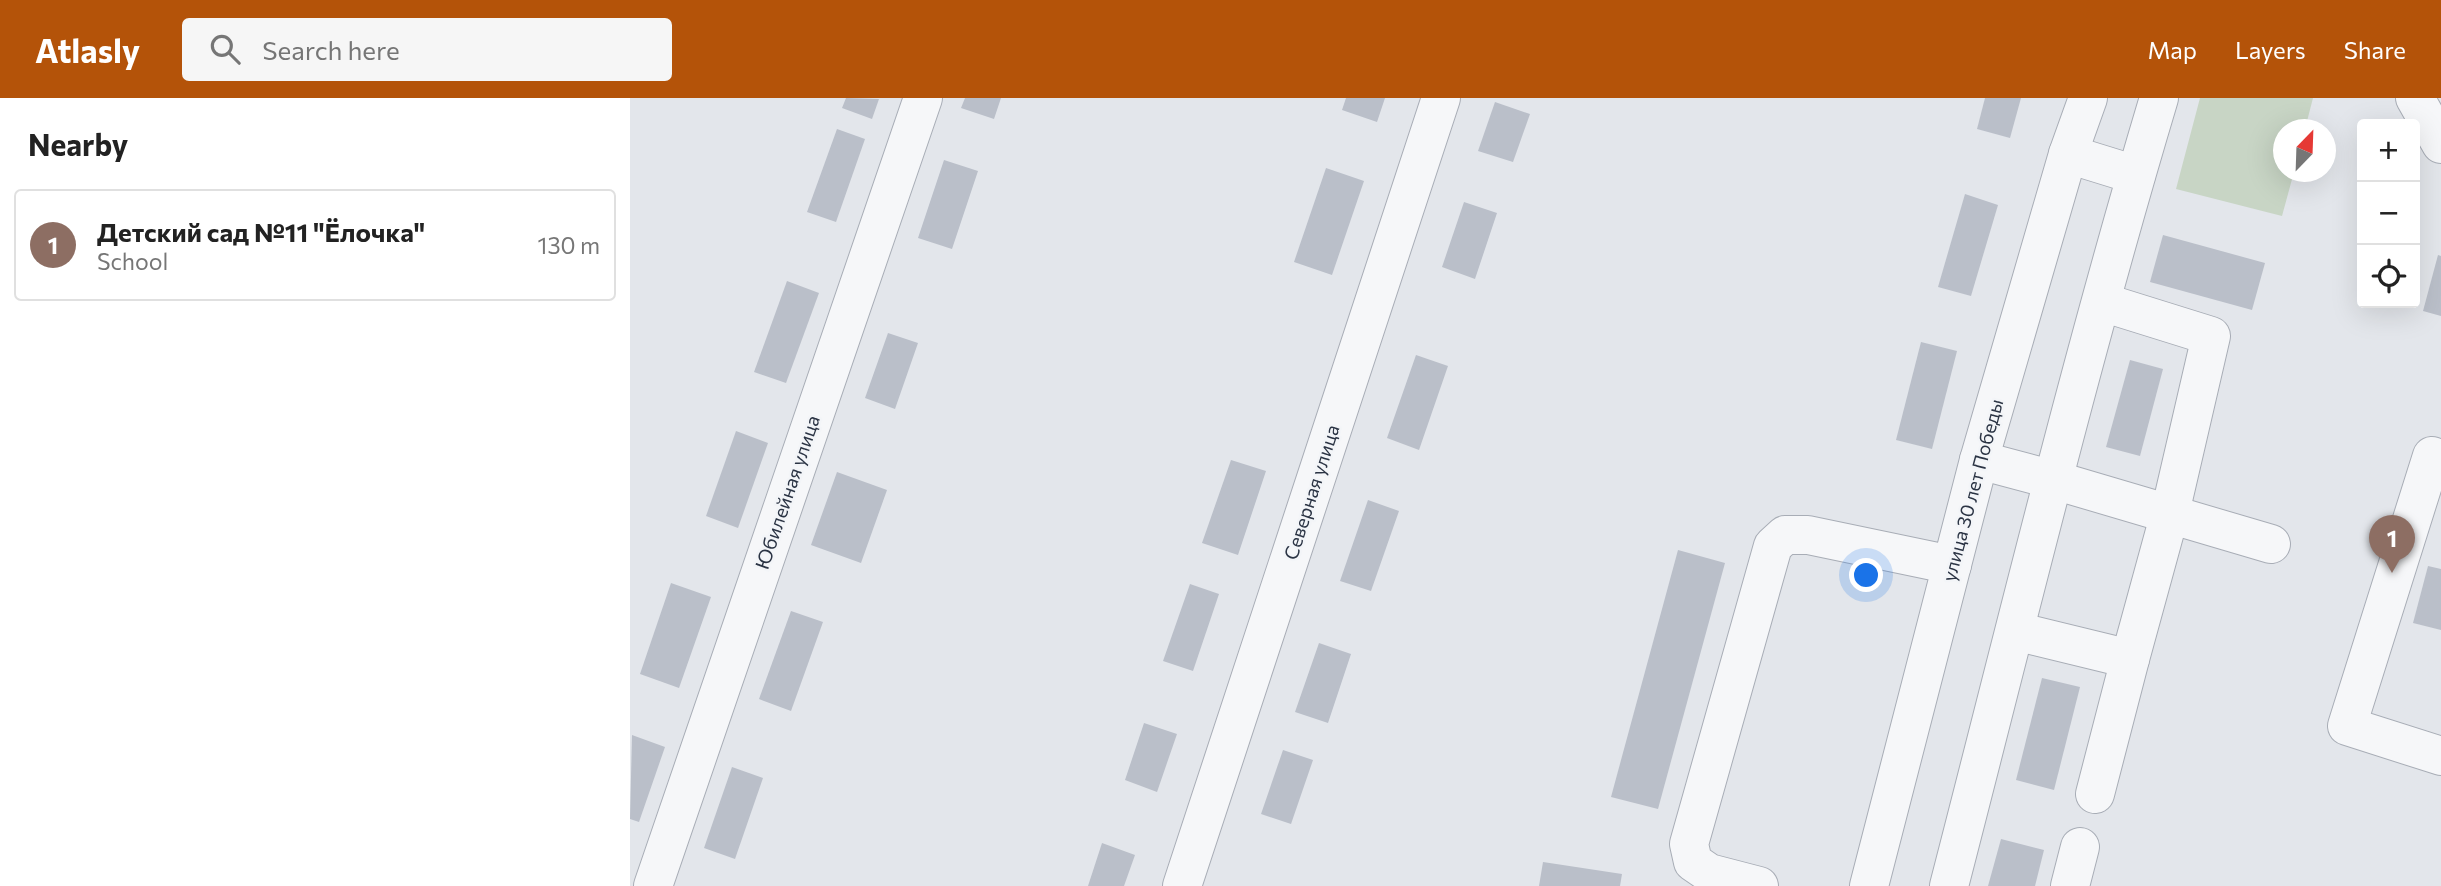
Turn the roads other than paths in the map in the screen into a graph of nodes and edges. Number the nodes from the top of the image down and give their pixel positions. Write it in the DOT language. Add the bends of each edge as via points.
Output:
graph roads {
  1 [pos="923,98"];
  2 [pos="1441,98"];
  3 [pos="2088,98"];
  4 [pos="2159,98"];
  5 [pos="2415,98"];
  6 [pos="2441,144"];
  7 [pos="2068,154"];
  8 [pos="2136,175"];
  9 [pos="2102,302"];
  10 [pos="2441,458"];
  11 [pos="1979,460"];
  12 [pos="2054,480"];
  13 [pos="2170,513"];
  14 [pos="2272,544"];
  15 [pos="1952,565"];
  16 [pos="2015,631"];
  17 [pos="2130,659"];
  18 [pos="2441,756"];
  19 [pos="2095,794"];
  20 [pos="2080,847"];
  21 [pos="653,886"];
  22 [pos="1182,886"];
  23 [pos="1759,886"];
  24 [pos="1869,886"];
  25 [pos="1949,886"];
  26 [pos="2070,886"];
  1 -- 21 [label="street, Юбилейная улица"];
  2 -- 22 [label="street, Северная улица"];
  3 -- 7 [label="street, улица 30 лет Победы"];
  4 -- 8 [label="street"];
  5 -- 6 [label="street"];
  7 -- 8 [label="street"];
  7 -- 11 [label="street, улица 30 лет Победы"];
  8 -- 9 [label="street"];
  9 -- 12 [label="street"];
  9 -- 13 [label="street" via="2211,336"];
  10 -- 18 [label="street" via="2432,456 2347,726"];
  11 -- 12 [label="street"];
  11 -- 15 [label="street, улица 30 лет Победы"];
  12 -- 13 [label="street"];
  12 -- 16 [label="street"];
  13 -- 14 [label="street"];
  13 -- 17 [label="street"];
  15 -- 23 [label="street" via="1808,535 1785,535 1773,546 1689,844 1693,862 1709,873"];
  15 -- 24 [label="street, улица 30 лет Победы"];
  16 -- 17 [label="street"];
  16 -- 25 [label="street"];
  17 -- 19 [label="street"];
  20 -- 26 [label="street"];
}
